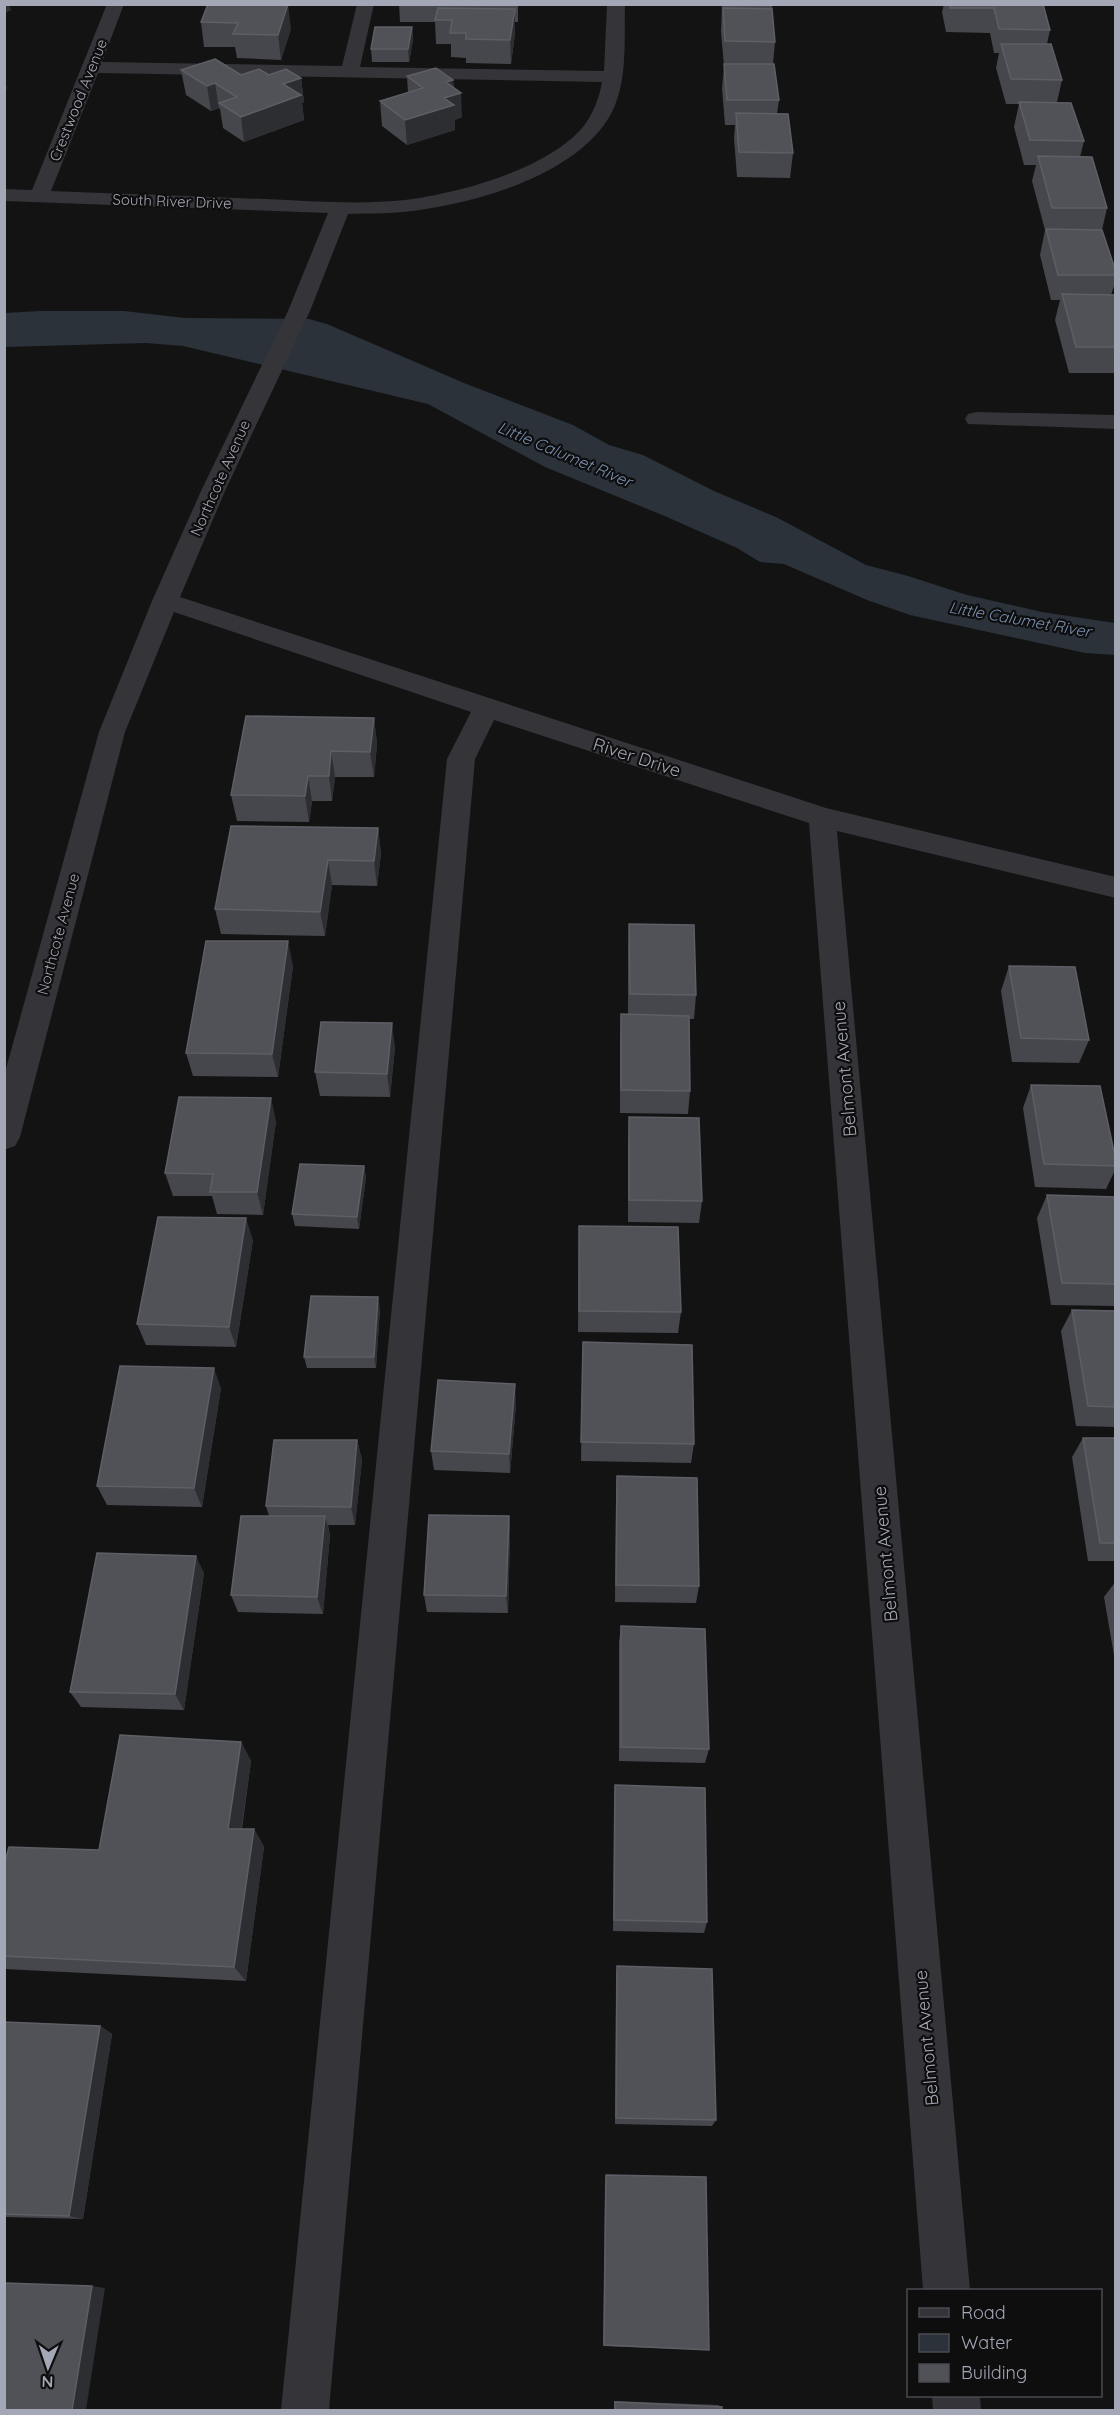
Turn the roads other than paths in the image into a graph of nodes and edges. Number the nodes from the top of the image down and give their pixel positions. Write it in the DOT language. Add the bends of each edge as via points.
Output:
graph roads {
  1 [pos="116,4"];
  2 [pos="366,4"];
  3 [pos="616,4"];
  4 [pos="91,67"];
  5 [pos="351,72"];
  6 [pos="614,77"];
  7 [pos="4,195"];
  8 [pos="40,195"];
  9 [pos="340,208"];
  10 [pos="976,419"];
  11 [pos="1116,422"];
  12 [pos="165,601"];
  13 [pos="486,708"];
  14 [pos="822,817"];
  15 [pos="1116,888"];
  16 [pos="4,1137"];
  17 [pos="947,2289"];
  18 [pos="305,2410"];
  1 -- 4 [label="street, Crestwood Avenue"];
  2 -- 5 [label="street"];
  3 -- 6 [label="street"];
  4 -- 5 [label="street"];
  4 -- 8 [label="street, Crestwood Avenue"];
  5 -- 6 [label="street"];
  6 -- 9 [label="street" via="602,114 582,140 552,161 466,195 405,206"];
  7 -- 8 [label="street, South River Drive"];
  8 -- 9 [label="street, South River Drive"];
  9 -- 12 [label="street, Northcote Avenue" via="299,311"];
  10 -- 11 [label="street"];
  12 -- 13 [label="street, River Drive"];
  12 -- 16 [label="street, Northcote Avenue" via="112,732"];
  13 -- 14 [label="street, River Drive"];
  13 -- 18 [label="street" via="461,759"];
  14 -- 15 [label="street, River Drive"];
  14 -- 17 [label="street, Belmont Avenue"];
}
